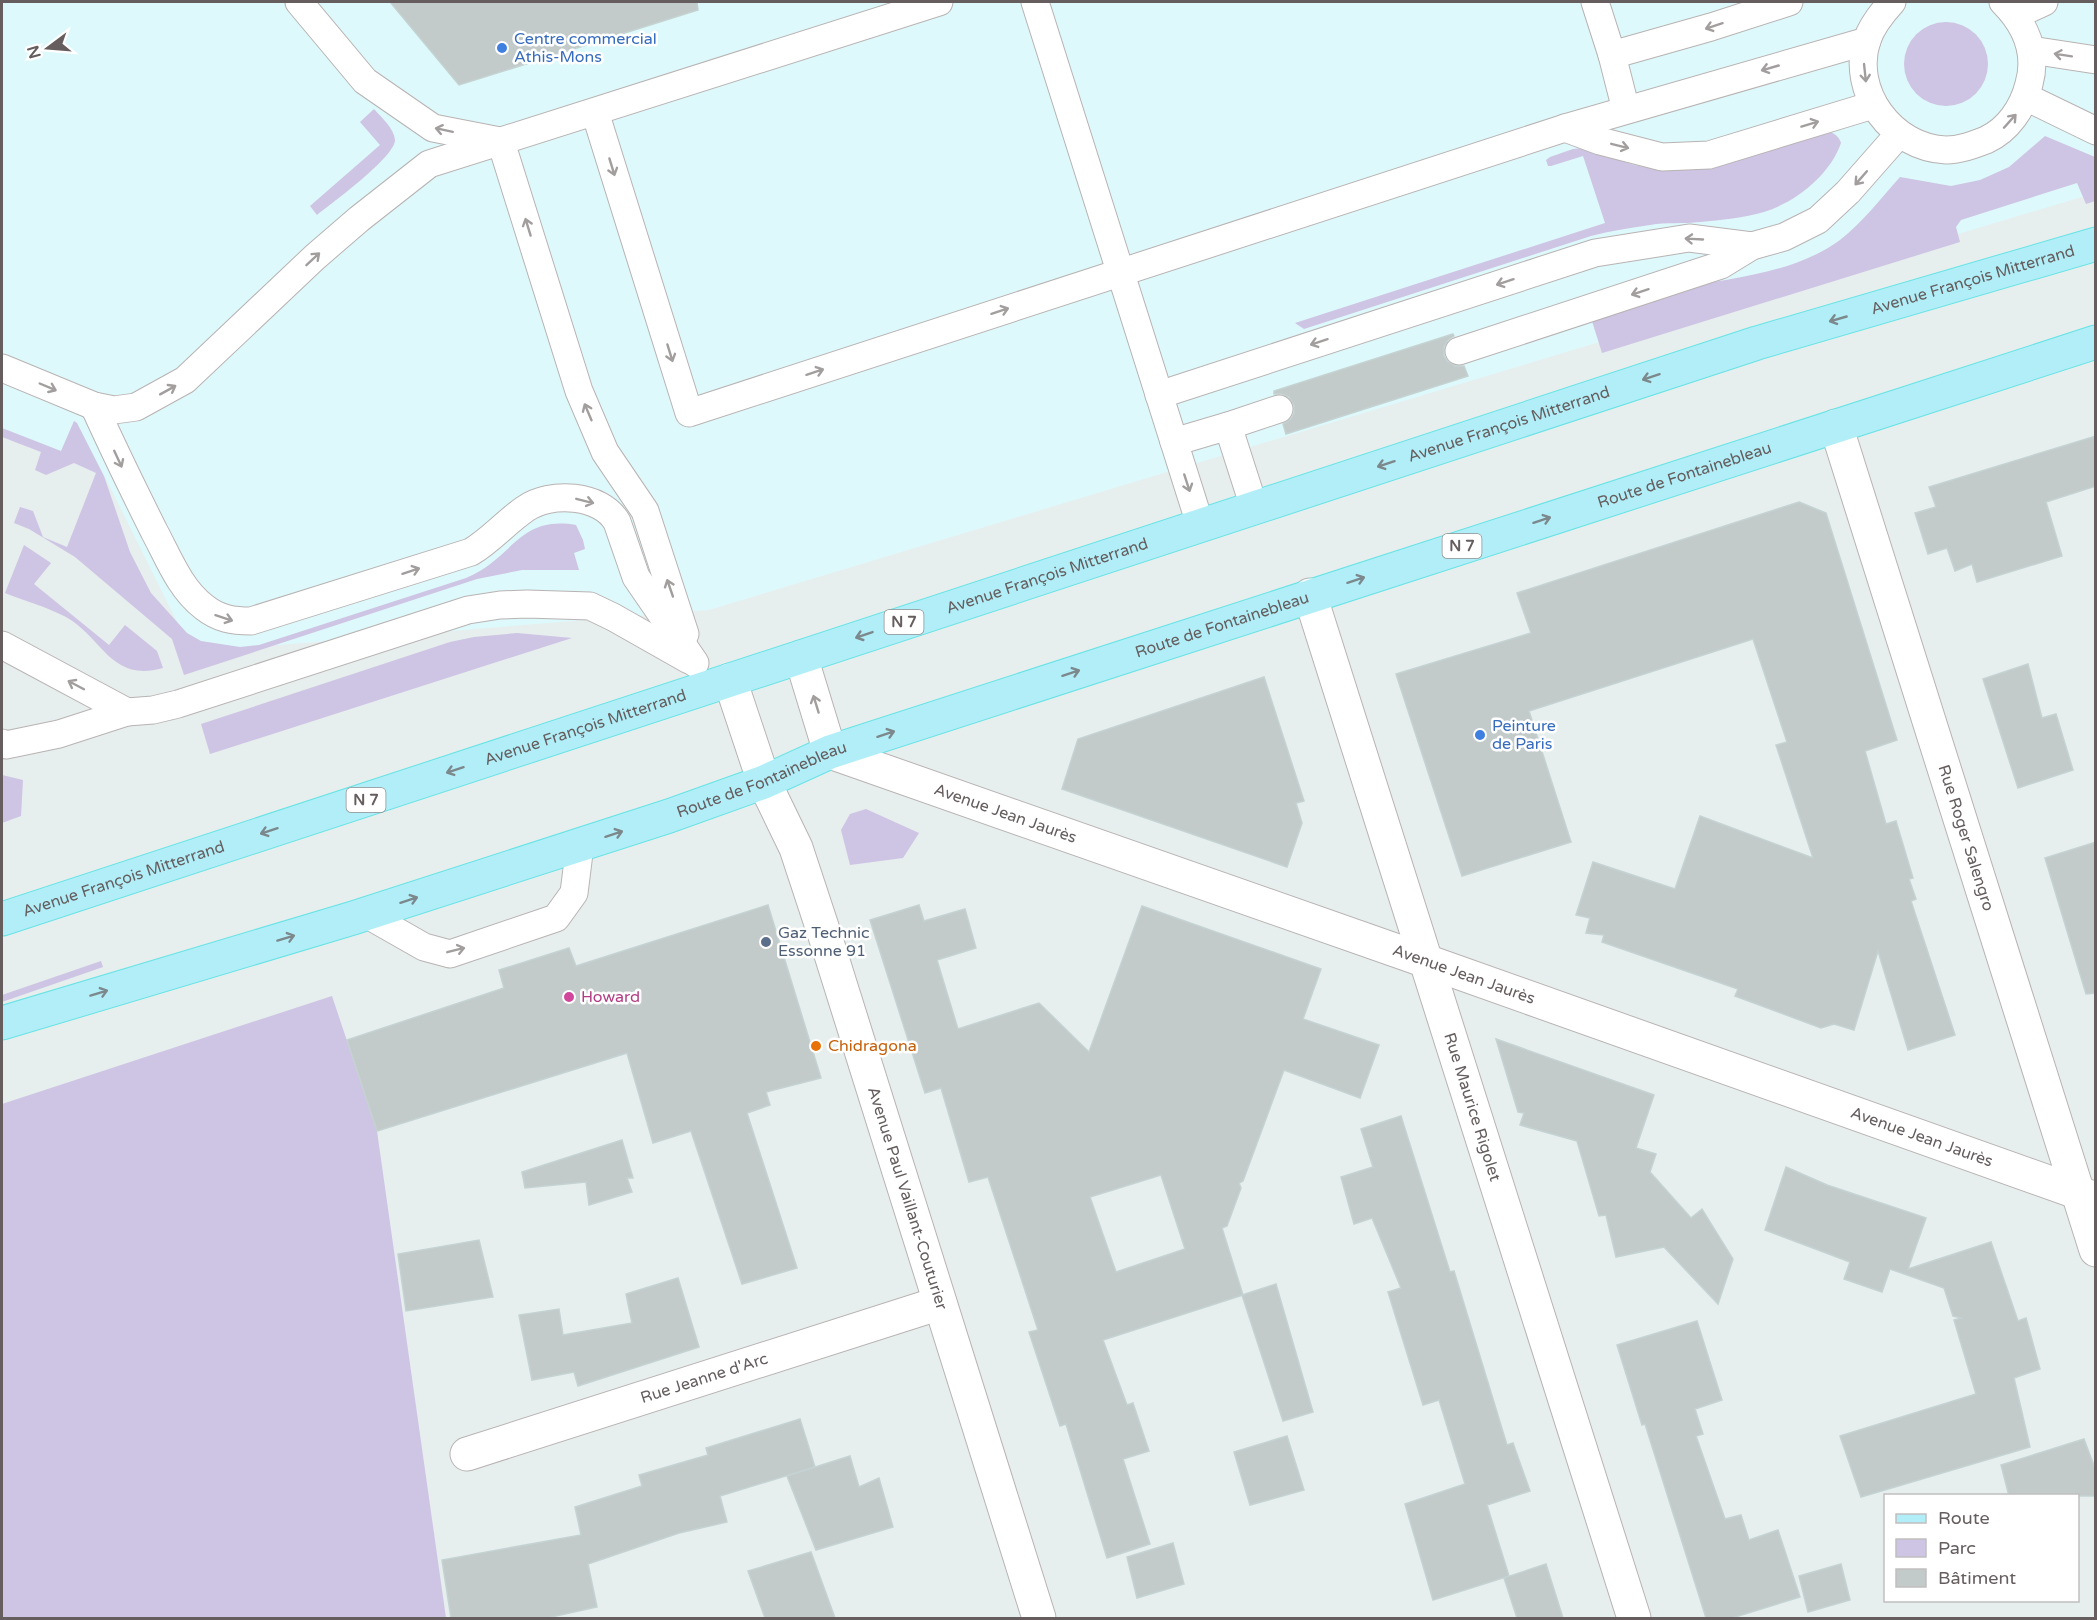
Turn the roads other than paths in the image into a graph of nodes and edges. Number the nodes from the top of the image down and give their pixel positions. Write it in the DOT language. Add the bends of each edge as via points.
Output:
graph roads {
  1 [pos="299,2"];
  2 [pos="939,2"];
  3 [pos="1035,2"];
  4 [pos="1595,2"];
  5 [pos="1789,2"];
  6 [pos="1892,2"];
  7 [pos="2044,2"];
  8 [pos="2009,8"];
  9 [pos="1867,40"];
  10 [pos="2031,50"];
  11 [pos="1612,55"];
  12 [pos="2096,60"];
  13 [pos="2026,97"];
  14 [pos="1873,105"];
  15 [pos="1626,110"];
  16 [pos="595,112"];
  17 [pos="1565,128"];
  18 [pos="2096,131"];
  19 [pos="1899,134"];
  20 [pos="501,142"];
  21 [pos="2096,244"];
  22 [pos="1752,246"];
  23 [pos="1119,273"];
  24 [pos="2096,342"];
  25 [pos="1459,351"];
  26 [pos="2,368"];
  27 [pos="1159,395"];
  28 [pos="94,406"];
  29 [pos="1279,409"];
  30 [pos="1228,426"];
  31 [pos="1836,426"];
  32 [pos="1174,442"];
  33 [pos="1254,507"];
  34 [pos="1200,524"];
  35 [pos="1310,595"];
  36 [pos="2,645"];
  37 [pos="801,657"];
  38 [pos="695,663"];
  39 [pos="730,680"];
  40 [pos="127,712"];
  41 [pos="2,743"];
  42 [pos="830,752"];
  43 [pos="764,782"];
  44 [pos="580,845"];
  45 [pos="360,916"];
  46 [pos="2,919"];
  47 [pos="1426,961"];
  48 [pos="2,1023"];
  49 [pos="2086,1196"];
  50 [pos="2096,1250"];
  51 [pos="940,1303"];
  52 [pos="467,1454"];
  53 [pos="1039,1618"];
  54 [pos="1634,1618"];
  20 -- 1 [label="lane, one-way" via="433,128 365,81"];
  2 -- 16 [label="lane"];
  3 -- 23 [label="lane"];
  4 -- 11 [label="lane"];
  5 -- 11 [label="lane, one-way"];
  6 -- 9 [label="lane"];
  7 -- 8 [label="lane"];
  8 -- 10 [label="lane" via="2025,32"];
  9 -- 14 [label="lane, one-way" via="1863,63"];
  9 -- 15 [label="lane, one-way"];
  12 -- 10 [label="lane, one-way"];
  10 -- 13 [label="lane" via="2032,74"];
  11 -- 15 [label="lane"];
  13 -- 18 [label="lane"];
  19 -- 13 [label="lane, one-way" via="1922,145 1946,150 1971,146 2007,125"];
  17 -- 14 [label="lane, one-way" via="1662,157 1709,154"];
  14 -- 19 [label="lane"];
  15 -- 17 [label="lane"];
  16 -- 20 [label="lane"];
  16 -- 23 [label="lane, one-way" via="689,413"];
  17 -- 23 [label="lane"];
  19 -- 22 [label="lane, one-way" via="1824,215 1784,237"];
  28 -- 20 [label="lane, one-way" via="114,410 136,407 185,380 315,257 429,164"];
  38 -- 20 [label="lane, one-way" via="645,512 605,452 579,391"];
  21 -- 33 [label="main road, Avenue François Mitterrand / N 7, one-way" via="1757,342"];
  22 -- 25 [label="lane, one-way" via="1721,265"];
  22 -- 27 [label="lane, one-way" via="1689,238 1595,253"];
  23 -- 27 [label="lane"];
  24 -- 31 [label="main road, Route de Fontainebleau / N 7"];
  26 -- 28 [label="lane, one-way"];
  27 -- 32 [label="lane"];
  28 -- 38 [label="lane, one-way" via="178,576 202,607 217,616 251,621 471,552 527,507 571,498 590,501 613,514 636,577"];
  29 -- 30 [label="lane"];
  30 -- 32 [label="lane"];
  30 -- 33 [label="lane"];
  35 -- 31 [label="main road, Route de Fontainebleau / N 7, one-way"];
  31 -- 49 [label="street, Rue Roger Salengro"];
  32 -- 34 [label="lane, one-way"];
  33 -- 34 [label="main road, Avenue François Mitterrand / N 7"];
  34 -- 37 [label="main road, Avenue François Mitterrand / N 7, one-way"];
  42 -- 35 [label="main road, Route de Fontainebleau / N 7, one-way"];
  35 -- 47 [label="street, Rue Maurice Rigolet"];
  40 -- 36 [label="lane, one-way"];
  37 -- 39 [label="main road, Avenue François Mitterrand / N 7"];
  42 -- 37 [label="street, one-way"];
  38 -- 39 [label="lane"];
  38 -- 40 [label="lane" via="590,606 500,605 447,616 178,704"];
  39 -- 43 [label="street, Avenue Paul Vaillant-Couturier"];
  39 -- 46 [label="main road, Avenue François Mitterrand / N 7, one-way"];
  40 -- 41 [label="lane" via="59,734"];
  42 -- 43 [label="main road, Route de Fontainebleau / N 7"];
  42 -- 47 [label="street, Avenue Jean Jaurès"];
  44 -- 43 [label="main road, Route de Fontainebleau / N 7, one-way"];
  43 -- 51 [label="street, Avenue Paul Vaillant-Couturier" via="796,848"];
  45 -- 44 [label="main road, Route de Fontainebleau / N 7, one-way"];
  45 -- 44 [label="lane, one-way" via="424,947 450,954 556,918 574,893"];
  48 -- 45 [label="main road, N 7, one-way"];
  47 -- 49 [label="street, Avenue Jean Jaurès"];
  47 -- 54 [label="street, Rue Maurice Rigolet"];
  49 -- 50 [label="street, Rue Roger Salengro"];
  51 -- 52 [label="street, Rue Jeanne d'Arc"];
  51 -- 53 [label="street, Avenue Paul Vaillant-Couturier"];
}
